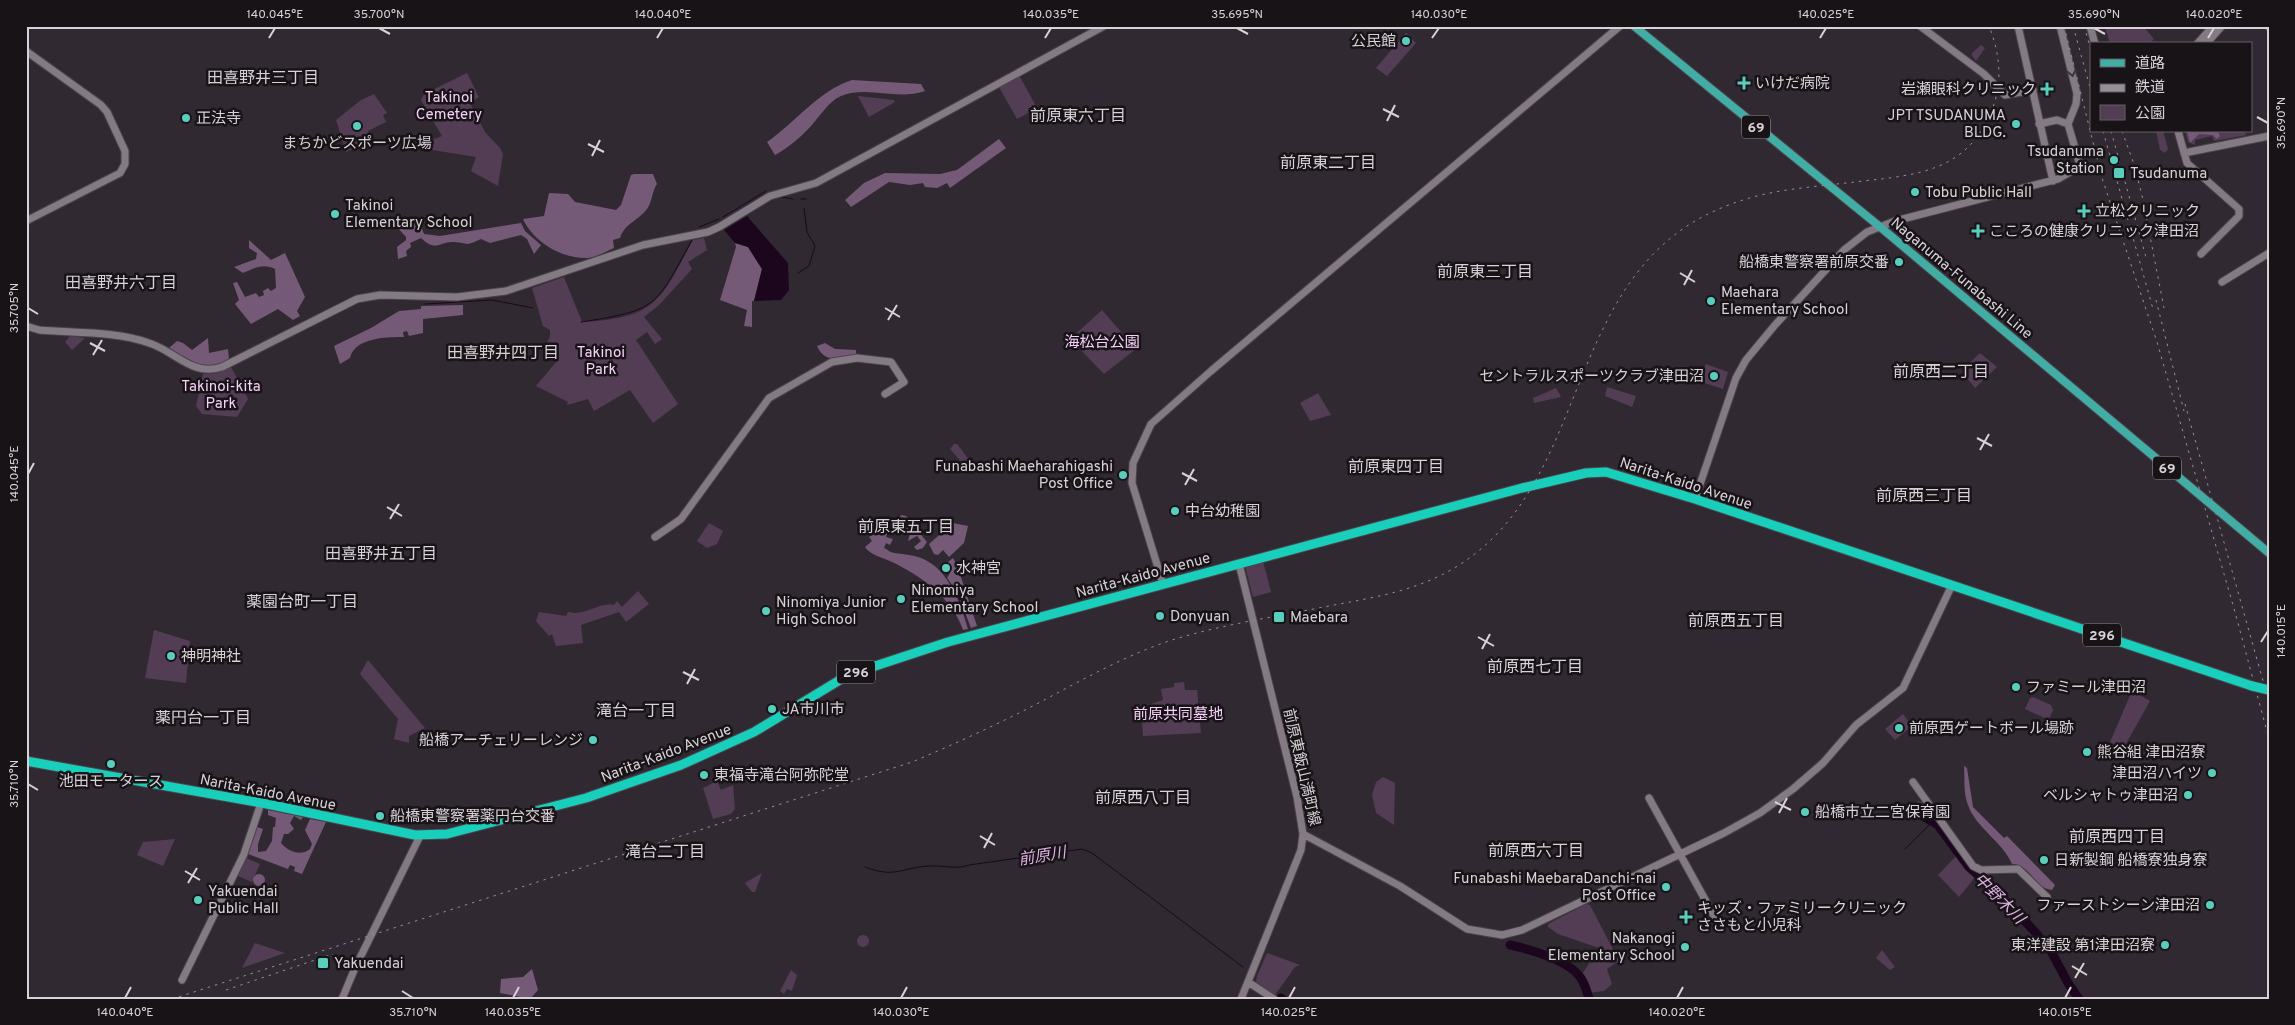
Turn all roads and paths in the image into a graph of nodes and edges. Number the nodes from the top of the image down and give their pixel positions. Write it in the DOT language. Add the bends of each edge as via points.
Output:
graph roads {
  1 [pos="1104,26"];
  2 [pos="1620,26"];
  3 [pos="1634,26"];
  4 [pos="1920,26"];
  5 [pos="2018,26"];
  6 [pos="2060,26"];
  7 [pos="2090,26"];
  8 [pos="2213,26"];
  9 [pos="2222,26"];
  10 [pos="2094,42"];
  11 [pos="2199,42"];
  12 [pos="2208,42"];
  13 [pos="26,51"];
  14 [pos="2033,90"];
  15 [pos="2039,124"];
  16 [pos="2068,124"];
  17 [pos="2178,132"];
  18 [pos="2269,136"];
  19 [pos="2184,153"];
  20 [pos="2053,181"];
  21 [pos="26,220"];
  22 [pos="1879,226"];
  23 [pos="2269,253"];
  24 [pos="2201,254"];
  25 [pos="2222,282"];
  26 [pos="26,326"];
  27 [pos="885,394"];
  28 [pos="1695,499"];
  29 [pos="655,537"];
  30 [pos="2269,554"];
  31 [pos="1239,564"];
  32 [pos="1163,584"];
  33 [pos="1952,585"];
  34 [pos="2269,690"];
  35 [pos="26,761"];
  36 [pos="1913,782"];
  37 [pos="1649,798"];
  38 [pos="261,803"];
  39 [pos="1303,834"];
  40 [pos="420,836"];
  41 [pos="1680,854"];
  42 [pos="2048,897"];
  43 [pos="1718,923"];
  44 [pos="182,980"];
  45 [pos="1248,982"];
  46 [pos="342,999"];
  47 [pos="1241,999"];
  48 [pos="1274,999"];
  1 -- 26 [label="street" via="816,183 770,196 719,227 643,245 506,291 457,297 380,295 357,299 222,367 210,370 195,368 162,348 133,338 38,330"];
  2 -- 32 [label="street" via="1151,424 1133,463 1132,483"];
  3 -- 22 [label="main road, Naganuma-Funabashi Line / 69"];
  4 -- 14 [label="street" via="1980,71 2005,95"];
  5 -- 14 [label="street"];
  6 -- 16 [label="street, one-way" via="2077,94"];
  7 -- 10 [label="street"];
  8 -- 11 [label="street"];
  9 -- 12 [label="street"];
  13 -- 21 [label="street" via="105,109 124,147 126,159 120,173"];
  14 -- 15 [label="street"];
  15 -- 16 [label="street" via="2053,121"];
  15 -- 20 [label="street"];
  16 -- 20 [label="street" via="2079,162 2077,168"];
  17 -- 19 [label="street"];
  18 -- 19 [label="street"];
  19 -- 24 [label="street" via="2186,163 2239,209 2239,216"];
  20 -- 22 [label="street"];
  22 -- 28 [label="street" via="1859,236 1844,250 1746,360 1729,395"];
  22 -- 30 [label="main road, Naganuma-Funabashi Line / 69"];
  23 -- 25 [label="street"];
  27 -- 29 [label="street" via="904,382 891,362 857,358 832,362 769,398 681,519"];
  28 -- 31 [label="highway, Narita-Kaido Avenue / 296" via="1616,474 1586,472"];
  28 -- 33 [label="highway, Narita-Kaido Avenue / 296"];
  31 -- 32 [label="highway, Narita-Kaido Avenue / 296"];
  31 -- 39 [label="street, 前原東飯山満町線"];
  32 -- 40 [label="highway, Narita-Kaido Avenue / 296" via="977,633 848,675 726,746 637,781 485,825 447,834"];
  33 -- 34 [label="highway, Narita-Kaido Avenue / 296, bridge"];
  33 -- 41 [label="street" via="1907,683 1900,691 1856,725 1822,763 1782,798 1749,820"];
  35 -- 38 [label="highway, Narita-Kaido Avenue / 296"];
  36 -- 42 [label="street" via="1973,866 1981,870 2018,869"];
  37 -- 41 [label="street"];
  38 -- 40 [label="highway, Narita-Kaido Avenue / 296"];
  38 -- 44 [label="street" via="244,854"];
  39 -- 41 [label="street" via="1400,886 1460,925 1496,935 1522,930"];
  39 -- 45 [label="street, 前原東飯山満町線" via="1298,860"];
  40 -- 46 [label="street"];
  41 -- 43 [label="street"];
  45 -- 47 [label="street, 前原東飯山満町線"];
  45 -- 48 [label="street"];
}
